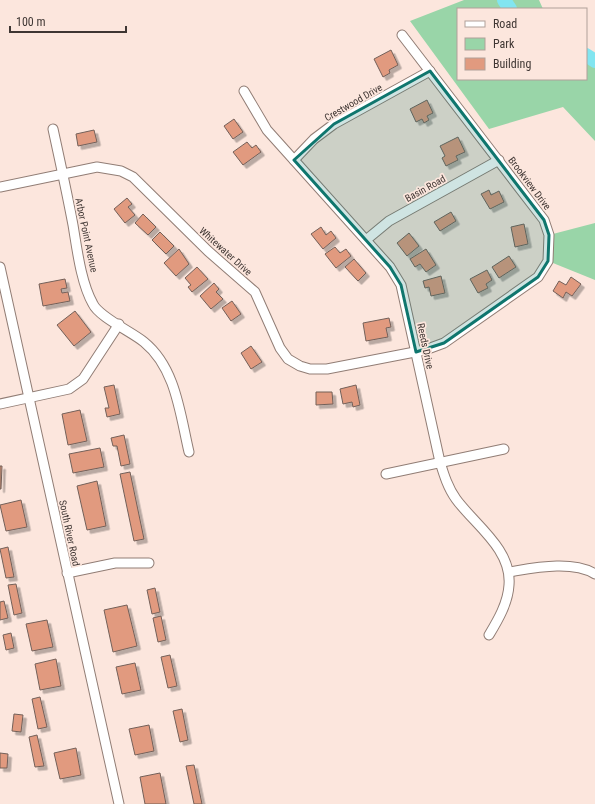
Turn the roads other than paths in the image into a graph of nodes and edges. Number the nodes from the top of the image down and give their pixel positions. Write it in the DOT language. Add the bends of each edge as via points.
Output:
graph roads {
  1 [pos="402,35"];
  2 [pos="430,71"];
  3 [pos="244,91"];
  4 [pos="53,129"];
  5 [pos="294,160"];
  6 [pos="499,160"];
  7 [pos="63,174"];
  8 [pos="0,187"];
  9 [pos="366,240"];
  10 [pos="0,267"];
  11 [pos="119,324"];
  12 [pos="416,352"];
  13 [pos="30,398"];
  14 [pos="0,404"];
  15 [pos="504,449"];
  16 [pos="189,452"];
  17 [pos="440,462"];
  18 [pos="386,474"];
  19 [pos="149,563"];
  20 [pos="509,572"];
  21 [pos="67,573"];
  22 [pos="595,574"];
  23 [pos="489,635"];
  24 [pos="119,804"];
  1 -- 2 [label="street, Brookview Drive"];
  2 -- 5 [label="street, Crestwood Drive" via="334,124"];
  2 -- 6 [label="street, Brookview Drive"];
  3 -- 5 [label="street, Reeds Drive" via="267,130"];
  4 -- 7 [label="street, Arbor Point Avenue"];
  5 -- 9 [label="street, Reeds Drive"];
  6 -- 9 [label="street, Basin Road" via="389,221"];
  6 -- 12 [label="street, Brookview Drive" via="544,220 549,235 548,261 538,277 444,343"];
  7 -- 8 [label="street, Whitewater Drive"];
  7 -- 11 [label="street, Arbor Point Avenue" via="80,266 93,305"];
  7 -- 12 [label="street, Whitewater Drive" via="97,167 121,171 133,177 208,251 255,292 280,348 288,359 300,366 327,369"];
  9 -- 12 [label="street, Reeds Drive" via="390,267 401,285"];
  10 -- 13 [label="street, South River Road"];
  11 -- 13 [label="street" via="83,379 69,389"];
  11 -- 16 [label="street, Arbor Point Avenue" via="159,355 173,385"];
  12 -- 17 [label="street, Reeds Drive"];
  13 -- 14 [label="street"];
  13 -- 21 [label="street, South River Road"];
  15 -- 17 [label="street"];
  17 -- 18 [label="street"];
  17 -- 20 [label="street, Reeds Drive" via="447,484 456,499 500,551"];
  19 -- 21 [label="street" via="115,563"];
  20 -- 22 [label="street" via="544,566 564,566"];
  20 -- 23 [label="street, Reeds Drive" via="508,595"];
  21 -- 24 [label="street, South River Road"];
}
